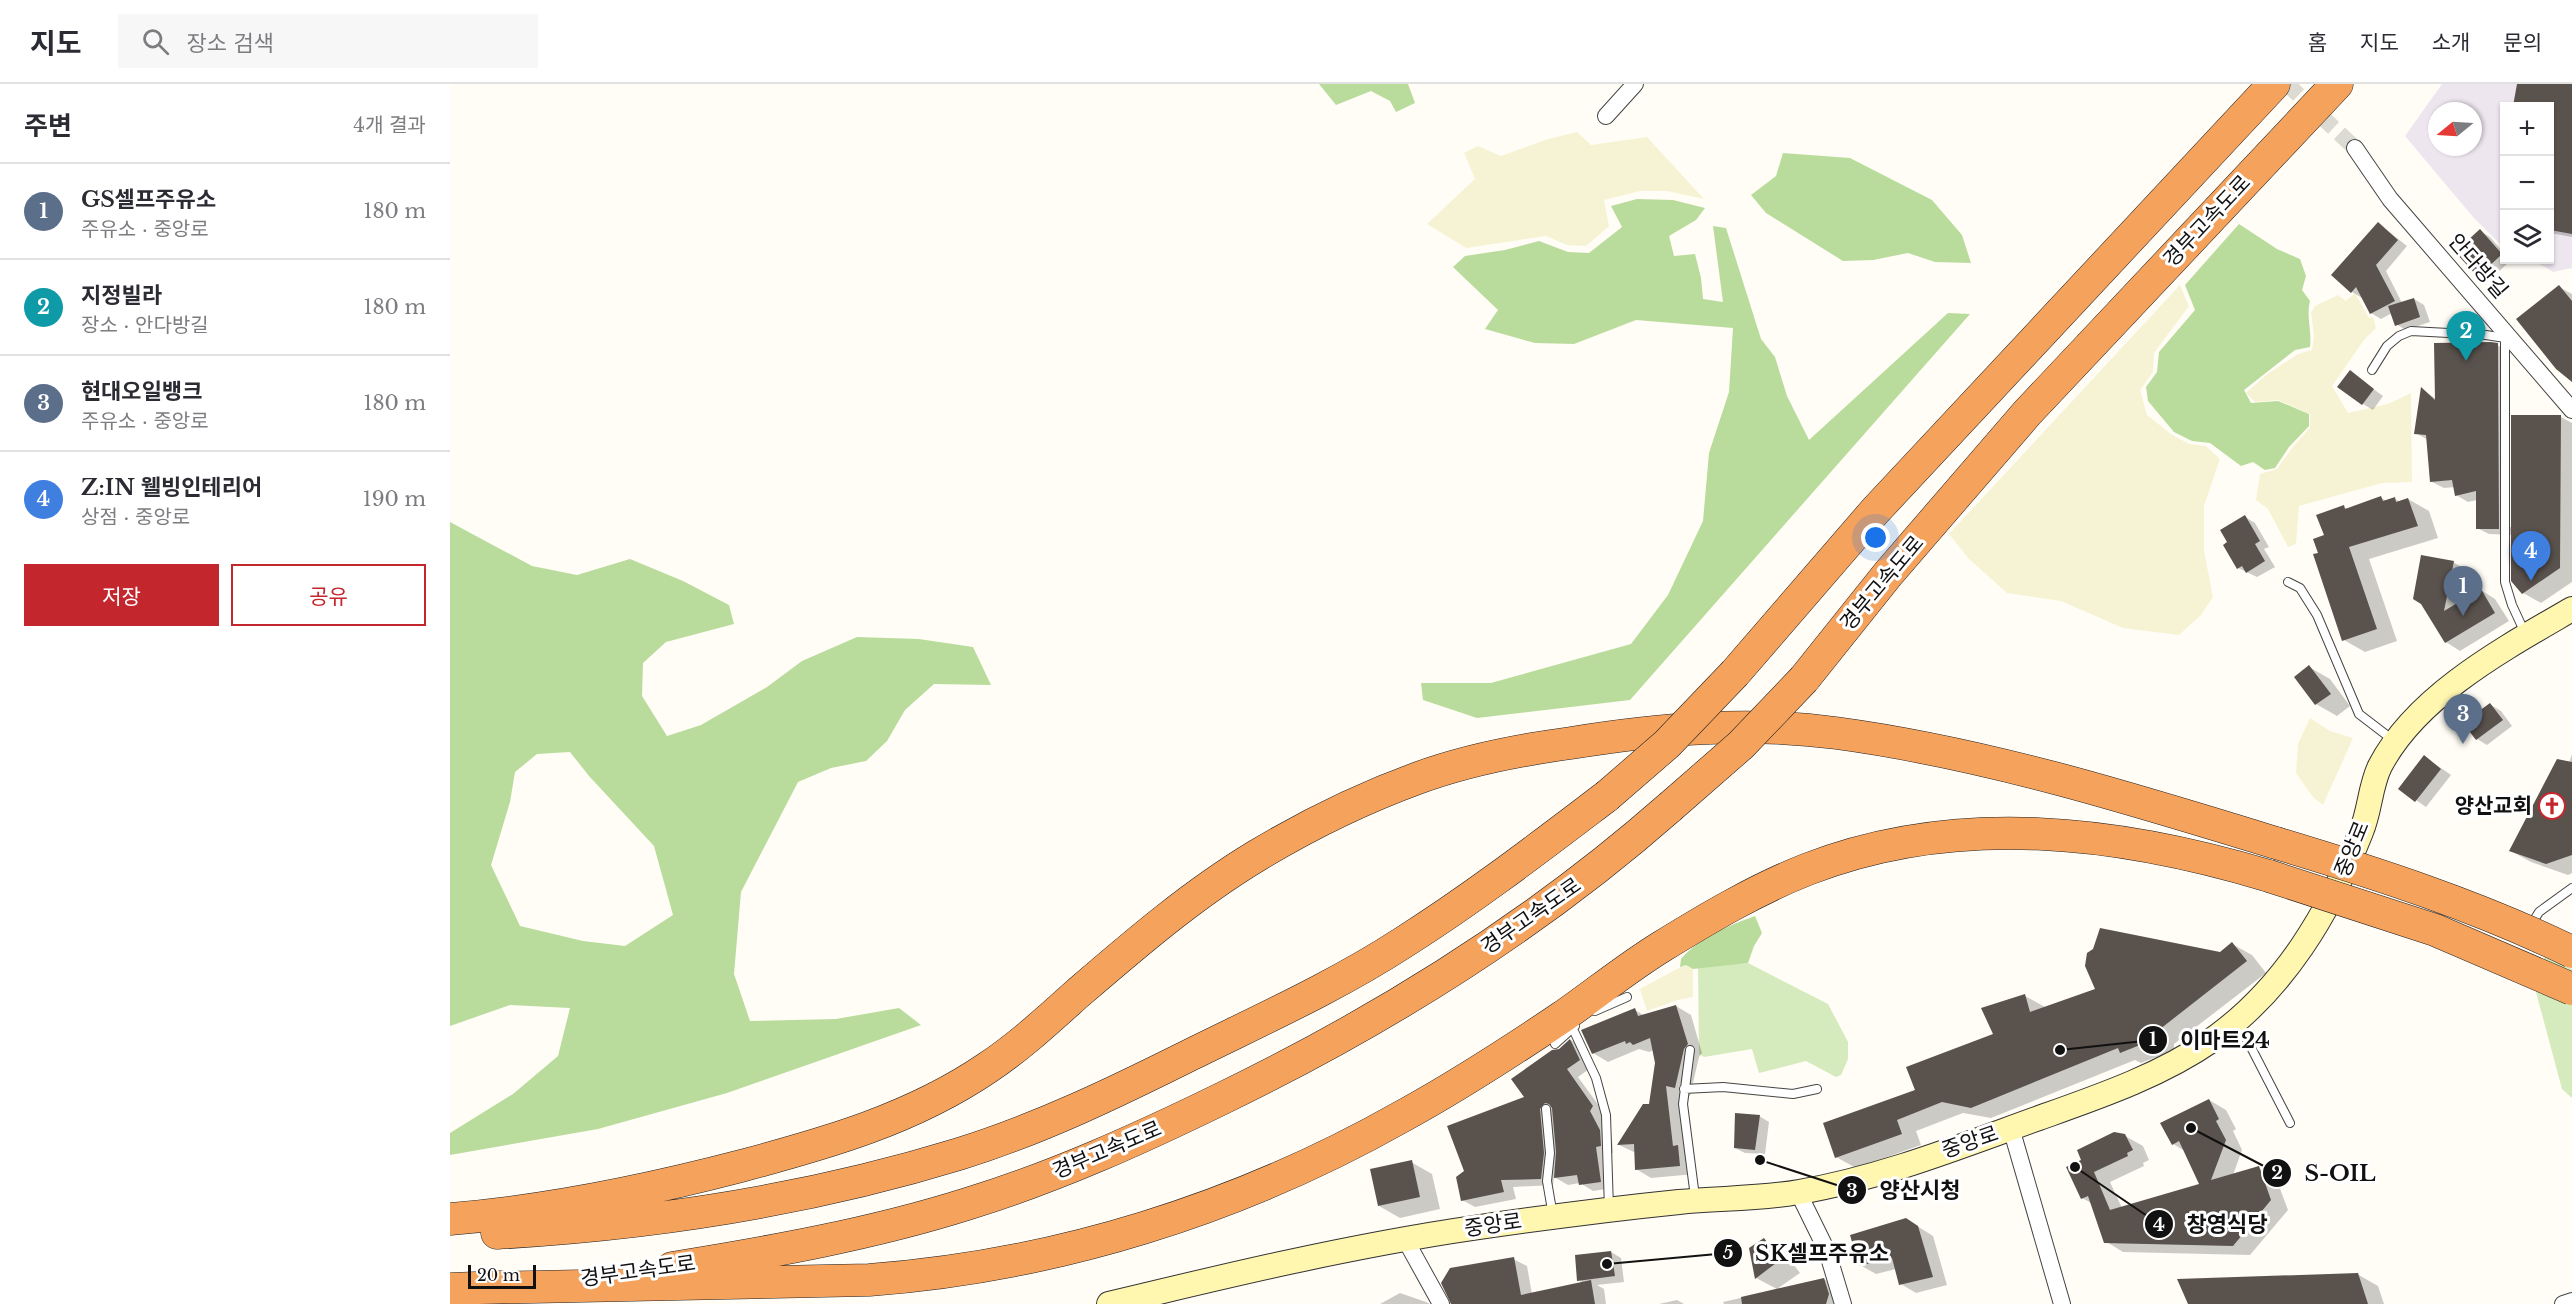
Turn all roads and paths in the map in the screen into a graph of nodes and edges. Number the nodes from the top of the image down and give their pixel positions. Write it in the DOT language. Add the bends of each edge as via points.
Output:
graph roads {
  1 [pos="1635,84"];
  2 [pos="2274,84"];
  3 [pos="2337,84"];
  4 [pos="1606,116"];
  5 [pos="2355,148"];
  6 [pos="2505,335"];
  7 [pos="2372,370"];
  8 [pos="2572,410"];
  9 [pos="2288,582"];
  10 [pos="2572,609"];
  11 [pos="2526,636"];
  12 [pos="2396,742"];
  13 [pos="2572,888"];
  14 [pos="2523,937"];
  15 [pos="2572,952"];
  16 [pos="2572,989"];
  17 [pos="1627,997"];
  18 [pos="1591,1014"];
  19 [pos="2236,1019"];
  20 [pos="1581,1020"];
  21 [pos="1573,1029"];
  22 [pos="1555,1044"];
  23 [pos="1690,1050"];
  24 [pos="1684,1089"];
  25 [pos="1817,1089"];
  26 [pos="1546,1109"];
  27 [pos="2290,1123"];
  28 [pos="2011,1128"];
  29 [pos="1798,1192"];
  30 [pos="1695,1201"];
  31 [pos="1610,1210"];
  32 [pos="1553,1217"];
  33 [pos="450,1219"];
  34 [pos="450,1236"];
  35 [pos="1405,1239"];
  36 [pos="464,1289"];
  37 [pos="2572,1301"];
  38 [pos="1109,1304"];
  39 [pos="1441,1304"];
  40 [pos="1843,1304"];
  41 [pos="2062,1304"];
  42 [pos="2563,1304"];
  1 -- 4 [label="street"];
  2 -- 34 [label="highway, bridge" via="1875,510 1735,673 1667,744 1607,796 1403,943 1317,992 1130,1085 961,1153 872,1178 720,1210 581,1228"];
  3 -- 36 [label="highway, 경부고속도로, bridge" via="2027,413 1888,574 1804,679 1741,745 1622,850 1469,960 1381,1016 1298,1062 1115,1149 1014,1189 836,1237 741,1257 612,1277"];
  5 -- 6 [label="street, 안다방길" via="2390,199"];
  6 -- 7 [label="lane" via="2411,331 2387,346"];
  6 -- 8 [label="street, 안다방길"];
  6 -- 11 [label="lane" via="2505,582"];
  9 -- 12 [label="lane" via="2300,588 2317,615 2360,714"];
  10 -- 11 [label="main road, 중앙로"];
  11 -- 12 [label="main road, 중앙로" via="2428,705"];
  12 -- 19 [label="main road, 중앙로" via="2379,769 2363,829 2311,936 2273,987"];
  13 -- 14 [label="lane" via="2539,912"];
  15 -- 33 [label="highway, bridge" via="2388,877 2029,772 1833,733 1692,728 1605,737 1493,757 1419,777 1352,806 1258,855 1161,922 990,1066 946,1094 894,1118 843,1137 687,1180 538,1209"];
  16 -- 36 [label="highway, bridge" via="2435,930 2270,876 2165,849 2045,833 1953,835 1862,851 1807,869 1735,904 1659,948 1458,1083 1353,1143 1274,1181 1138,1230 1008,1262 869,1280"];
  17 -- 18 [label="lane"];
  19 -- 27 [label="lane"];
  19 -- 28 [label="main road, 중앙로" via="2215,1038 2163,1071"];
  20 -- 21 [label="lane"];
  21 -- 22 [label="lane"];
  21 -- 31 [label="lane" via="1596,1078 1606,1115"];
  23 -- 24 [label="lane"];
  24 -- 25 [label="lane" via="1723,1087 1793,1094"];
  24 -- 30 [label="lane"];
  26 -- 32 [label="lane" via="1550,1153 1547,1181"];
  28 -- 29 [label="main road, 중앙로" via="1868,1176"];
  28 -- 41 [label="street"];
  29 -- 30 [label="main road, 중앙로"];
  29 -- 40 [label="street" via="1827,1251"];
  30 -- 31 [label="main road, 중앙로"];
  31 -- 32 [label="main road, 중앙로"];
  32 -- 35 [label="main road, 중앙로"];
  35 -- 38 [label="main road, 중앙로"];
  35 -- 39 [label="street"];
  37 -- 42 [label="street"];
}
